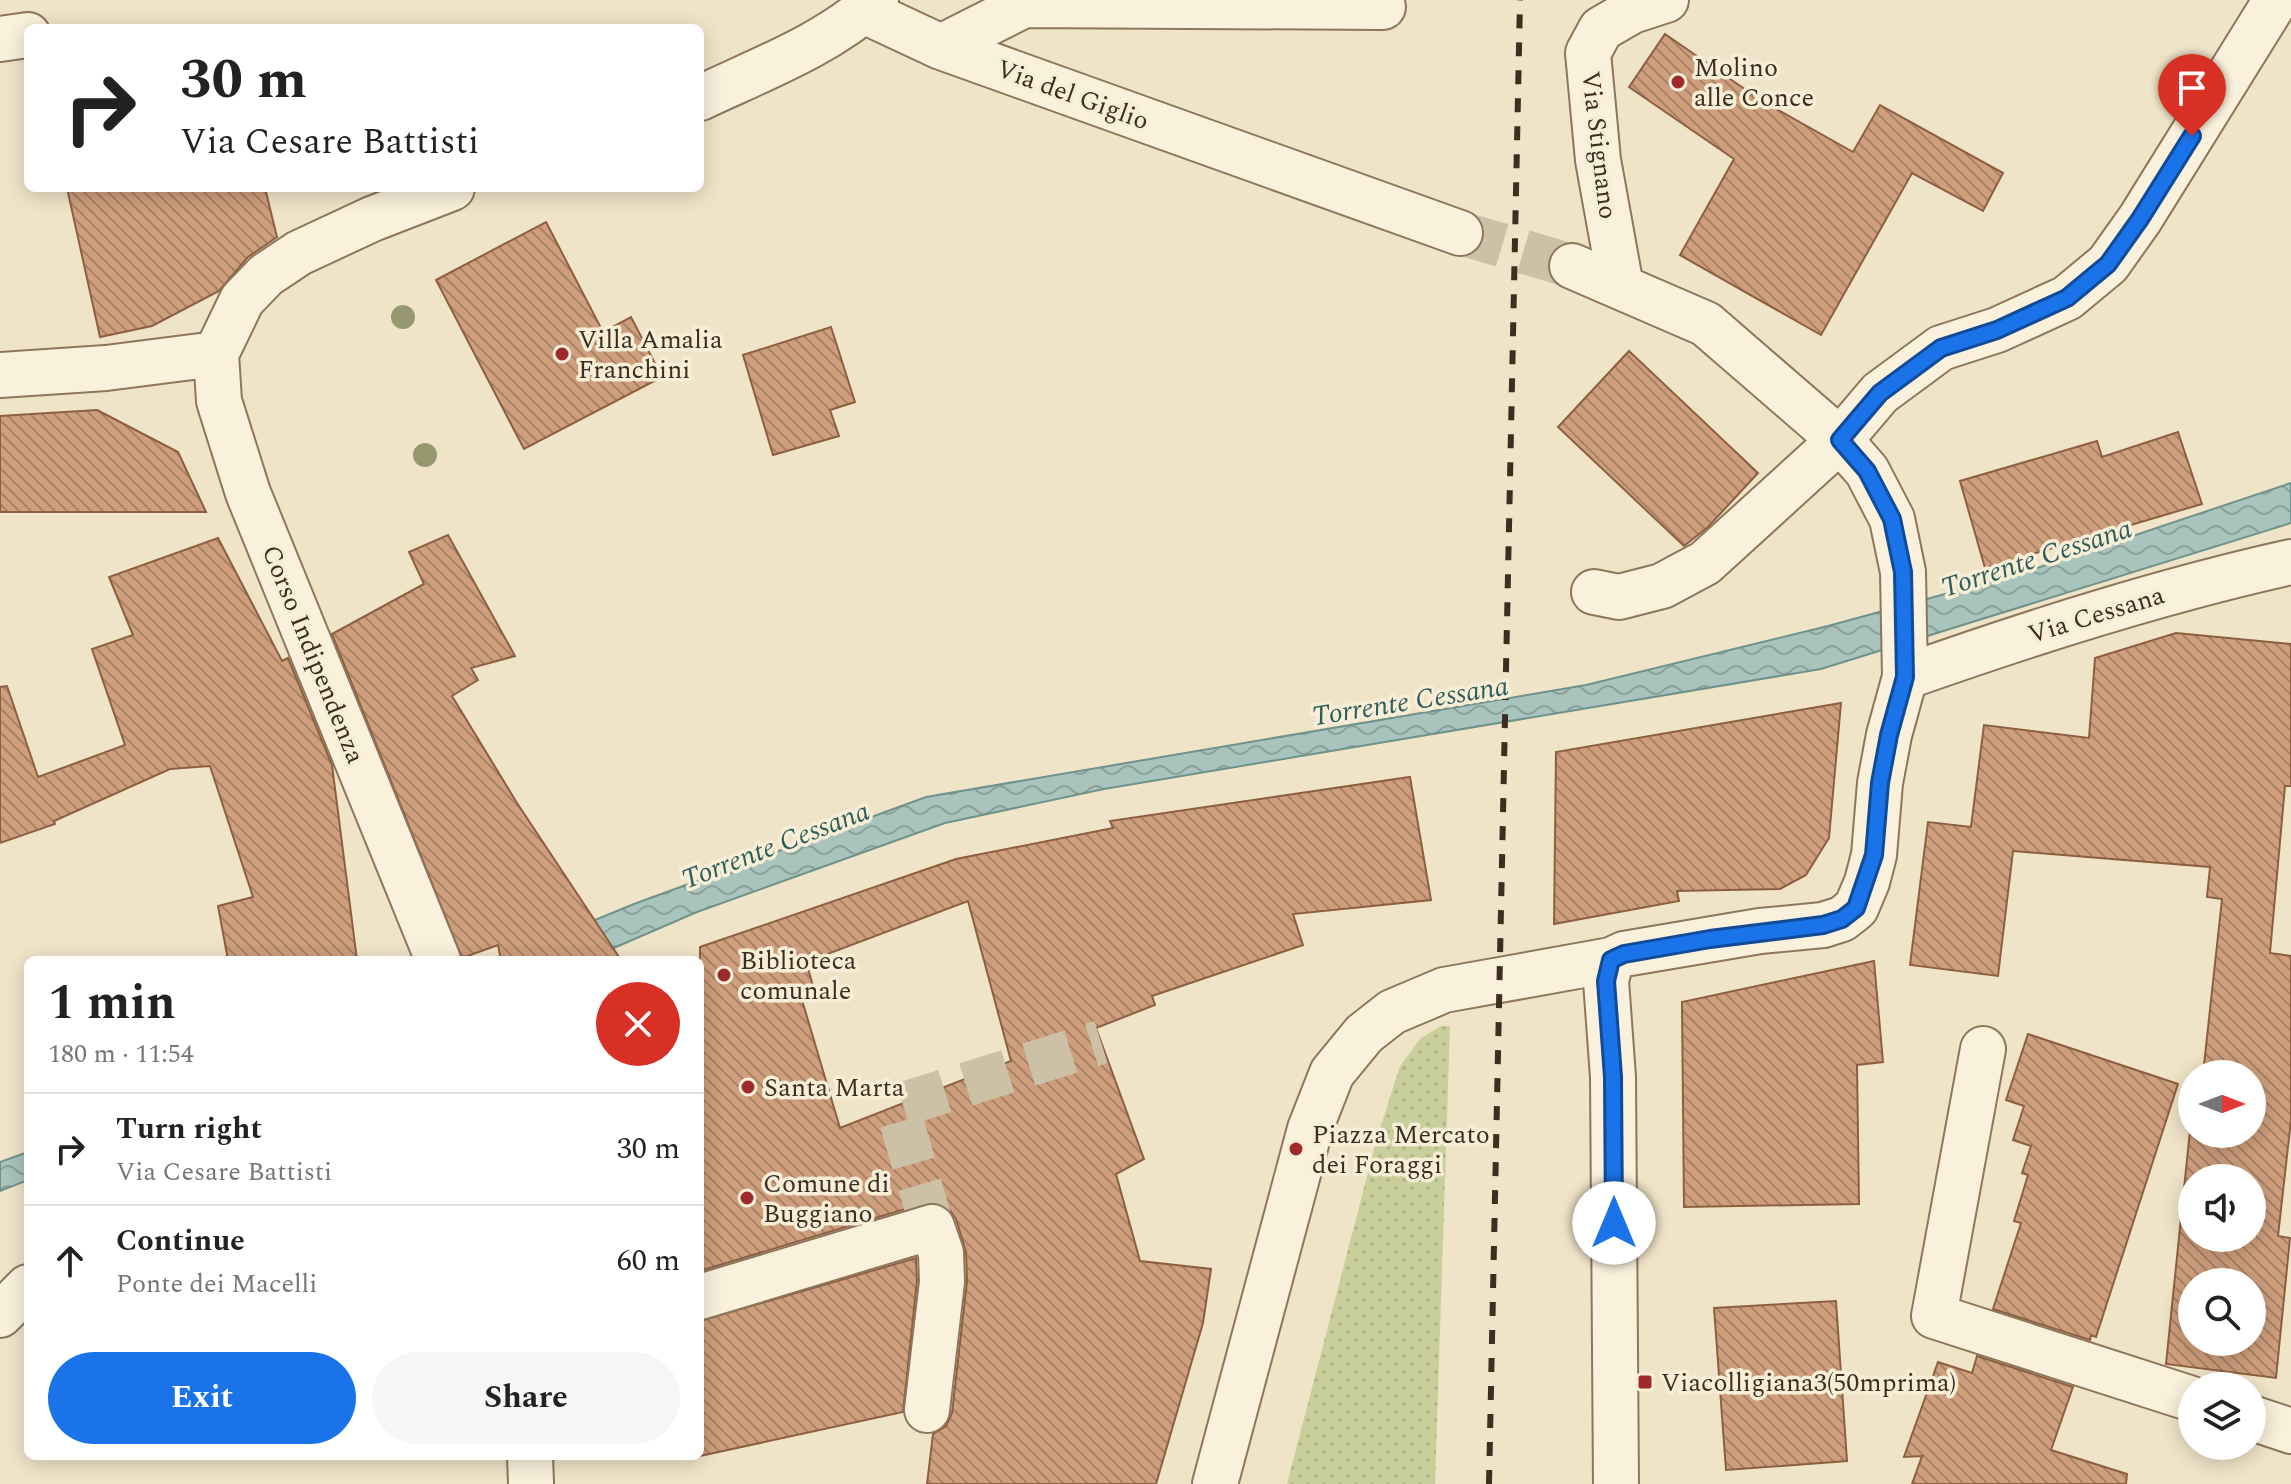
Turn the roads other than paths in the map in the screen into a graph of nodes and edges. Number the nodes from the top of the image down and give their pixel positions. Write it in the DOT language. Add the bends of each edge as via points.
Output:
graph roads {
  1 [pos="1666,0"];
  2 [pos="2276,0"];
  3 [pos="870,5"];
  4 [pos="1383,7"];
  5 [pos="24,36"];
  6 [pos="0,39"];
  7 [pos="941,47"];
  8 [pos="704,96"];
  9 [pos="442,192"];
  10 [pos="1460,233"];
  11 [pos="1572,266"];
  12 [pos="1621,287"];
  13 [pos="216,354"];
  14 [pos="0,375"];
  15 [pos="1840,440"];
  16 [pos="2291,562"];
  17 [pos="1594,592"];
  18 [pos="1905,677"];
  19 [pos="435,954"];
  20 [pos="1611,960"];
  21 [pos="1983,1049"];
  22 [pos="24,1291"];
  23 [pos="704,1296"];
  24 [pos="0,1315"];
  25 [pos="2178,1394"];
  26 [pos="927,1410"];
  27 [pos="2266,1423"];
  28 [pos="2291,1431"];
  29 [pos="530,1460"];
  30 [pos="531,1484"];
  31 [pos="1215,1484"];
  32 [pos="1616,1484"];
  1 -- 12 [label="street, Via Stignano" via="1601,29 1588,53 1598,160"];
  2 -- 15 [label="street" via="2108,264 2067,298 1941,348 1880,393"];
  3 -- 7 [label="street, Via del Giglio"];
  3 -- 8 [label="street, Via del Giglio" via="797,53"];
  4 -- 7 [label="street" via="1024,5"];
  5 -- 6 [label="street"];
  7 -- 10 [label="street, Via del Giglio"];
  9 -- 13 [label="street" via="299,253 266,275 242,300"];
  11 -- 12 [label="street"];
  12 -- 15 [label="street" via="1706,324"];
  13 -- 14 [label="street"];
  13 -- 19 [label="street, Corso Indipendenza" via="219,401 248,493"];
  15 -- 17 [label="street" via="1705,563 1662,586 1619,597"];
  15 -- 18 [label="street" via="1867,471 1892,519 1903,572"];
  16 -- 18 [label="street, Via Cessana" via="2098,613"];
  18 -- 20 [label="street" via="1880,783 1874,855 1856,908 1823,925 1710,939"];
  20 -- 31 [label="street" via="1444,990 1392,1012 1364,1034 1332,1073 1310,1129"];
  20 -- 32 [label="street" via="1606,981 1613,1077"];
  21 -- 25 [label="street" via="1934,1316"];
  22 -- 24 [label="street"];
  23 -- 26 [label="street" via="932,1227 941,1253 942,1282"];
  27 -- 28 [label="street"];
  29 -- 30 [label="street"];
}
